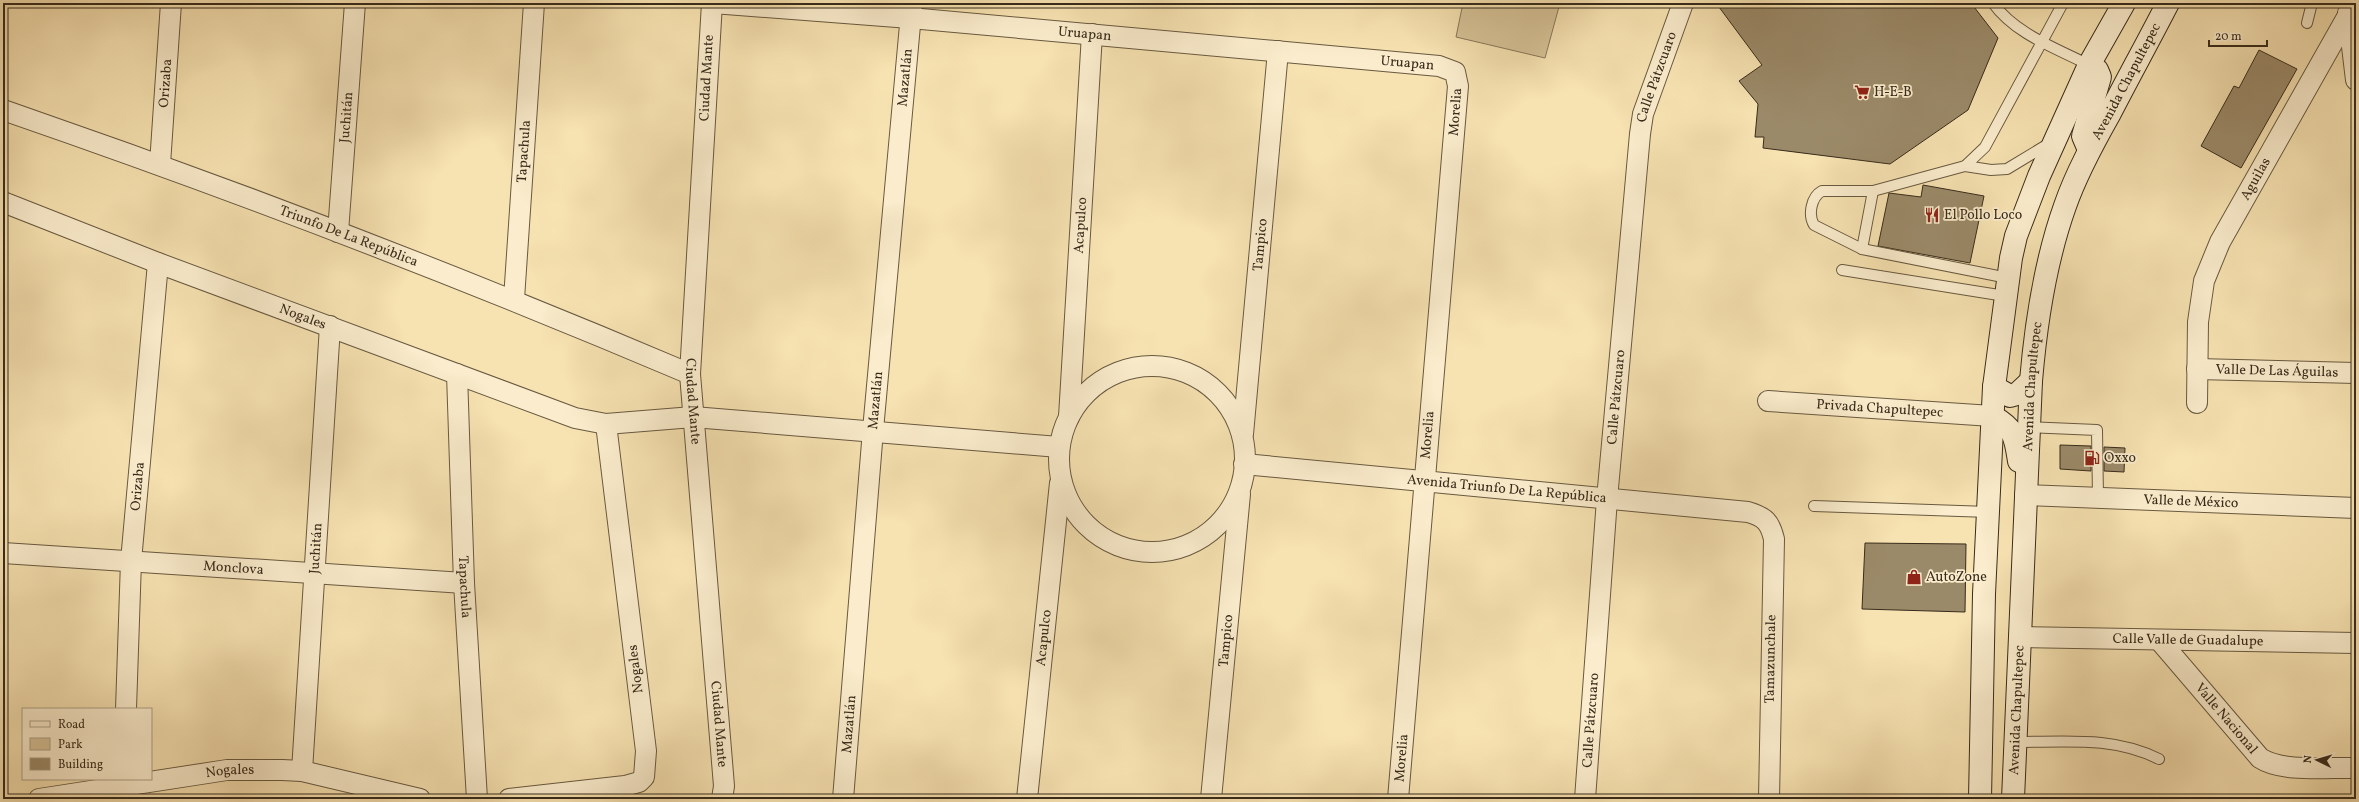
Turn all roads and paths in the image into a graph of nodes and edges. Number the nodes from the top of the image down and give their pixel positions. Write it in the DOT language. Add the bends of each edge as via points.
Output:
graph roads {
  1 [pos="171,3"];
  2 [pos="355,3"];
  3 [pos="534,3"];
  4 [pos="712,3"];
  5 [pos="1683,3"];
  6 [pos="1992,3"];
  7 [pos="2063,3"];
  8 [pos="2124,3"];
  9 [pos="2168,3"];
  10 [pos="2312,3"];
  11 [pos="2350,7"];
  12 [pos="911,10"];
  13 [pos="2307,23"];
  14 [pos="1092,34"];
  15 [pos="2041,41"];
  16 [pos="1278,51"];
  17 [pos="2090,65"];
  18 [pos="1455,72"];
  19 [pos="2356,80"];
  20 [pos="3,110"];
  21 [pos="2055,139"];
  22 [pos="2089,150"];
  23 [pos="160,164"];
  24 [pos="1965,166"];
  25 [pos="1873,191"];
  26 [pos="3,202"];
  27 [pos="338,232"];
  28 [pos="1862,249"];
  29 [pos="158,264"];
  30 [pos="1842,270"];
  31 [pos="2006,287"];
  32 [pos="514,299"];
  33 [pos="330,326"];
  34 [pos="2197,369"];
  35 [pos="2356,372"];
  36 [pos="457,374"];
  37 [pos="690,374"];
  38 [pos="2031,381"];
  39 [pos="1994,387"];
  40 [pos="1768,401"];
  41 [pos="2197,403"];
  42 [pos="1992,416"];
  43 [pos="693,417"];
  44 [pos="1069,417"];
  45 [pos="606,424"];
  46 [pos="2028,427"];
  47 [pos="873,430"];
  48 [pos="1242,438"];
  49 [pos="1059,446"];
  50 [pos="1243,473"];
  51 [pos="1060,477"];
  52 [pos="1424,482"];
  53 [pos="2025,495"];
  54 [pos="1607,498"];
  55 [pos="2098,498"];
  56 [pos="1814,506"];
  57 [pos="2356,508"];
  58 [pos="1989,512"];
  59 [pos="1767,520"];
  60 [pos="3,553"];
  61 [pos="131,561"];
  62 [pos="315,573"];
  63 [pos="464,583"];
  64 [pos="2019,637"];
  65 [pos="2160,641"];
  66 [pos="2356,643"];
  67 [pos="126,708"];
  68 [pos="2015,742"];
  69 [pos="2159,759"];
  70 [pos="2356,768"];
  71 [pos="302,771"];
  72 [pos="152,779"];
  73 [pos="140,780"];
  74 [pos="123,782"];
  75 [pos="38,799"];
  76 [pos="420,799"];
  77 [pos="477,799"];
  78 [pos="510,799"];
  79 [pos="722,799"];
  80 [pos="843,799"];
  81 [pos="1027,799"];
  82 [pos="1211,799"];
  83 [pos="1398,799"];
  84 [pos="1585,799"];
  85 [pos="1769,799"];
  86 [pos="1980,799"];
  87 [pos="2013,799"];
  1 -- 23 [label="street, Orizaba"];
  2 -- 27 [label="street, Juchitán"];
  3 -- 32 [label="street, Tapachula"];
  4 -- 12 [label="street, Uruapan"];
  4 -- 37 [label="street, Ciudad Mante"];
  5 -- 54 [label="street, Calle Pátzcuaro" via="1643,114"];
  6 -- 15 [label="lane" via="2003,17"];
  7 -- 15 [label="lane"];
  8 -- 17 [label="main road"];
  9 -- 22 [label="main road, Avenida Chapultepec"];
  10 -- 13 [label="lane"];
  11 -- 19 [label="street"];
  11 -- 34 [label="street, Aguilas" via="2220,242 2204,281 2198,322"];
  12 -- 14 [label="street, Uruapan"];
  12 -- 47 [label="street, Mazatlán"];
  14 -- 16 [label="street, Uruapan"];
  14 -- 44 [label="street, Acapulco"];
  15 -- 17 [label="lane"];
  15 -- 24 [label="lane" via="1985,147"];
  16 -- 18 [label="street, Uruapan" via="1439,66"];
  16 -- 48 [label="street, Tampico"];
  17 -- 21 [label="main road"];
  17 -- 22 [label="main road" via="2097,70 2100,77 2083,136"];
  18 -- 52 [label="street, Morelia" via="1458,86"];
  20 -- 23 [label="street, Triunfo De La República"];
  21 -- 24 [label="lane" via="2007,169 1991,170"];
  21 -- 31 [label="main road" via="2016,236"];
  22 -- 38 [label="main road, Avenida Chapultepec" via="2065,205 2050,254 2034,337"];
  23 -- 27 [label="street, Triunfo De La República"];
  24 -- 25 [label="lane"];
  25 -- 28 [label="lane"];
  25 -- 28 [label="lane" via="1822,191 1815,196 1812,208 1812,220 1819,228"];
  26 -- 29 [label="street, Nogales"];
  27 -- 32 [label="street, Triunfo De La República"];
  28 -- 31 [label="lane"];
  29 -- 33 [label="street, Nogales"];
  29 -- 61 [label="street, Orizaba"];
  30 -- 31 [label="lane"];
  31 -- 39 [label="main road"];
  32 -- 37 [label="street, Triunfo De La República"];
  33 -- 36 [label="street, Nogales"];
  33 -- 62 [label="street, Juchitán"];
  34 -- 35 [label="street, Valle De Las Águilas"];
  34 -- 41 [label="street, Aguilas"];
  36 -- 45 [label="street, Nogales" via="575,418"];
  36 -- 63 [label="street, Tapachula"];
  37 -- 43 [label="street, Ciudad Mante"];
  38 -- 39 [label="main road" via="2017,394 2010,396"];
  38 -- 46 [label="main road, Avenida Chapultepec"];
  39 -- 42 [label="main road"];
  40 -- 42 [label="street, Privada Chapultepec"];
  42 -- 53 [label="main road" via="2008,425 2013,433"];
  42 -- 58 [label="main road"];
  43 -- 45 [label="street, Nogales"];
  43 -- 47 [label="street"];
  43 -- 79 [label="street, Ciudad Mante" via="724,786"];
  44 -- 48 [label="street" via="1085,394 1108,376 1135,367 1163,366 1190,374 1214,390 1232,412"];
  44 -- 49 [label="street"];
  45 -- 78 [label="street, Nogales" via="646,751 644,777 639,782 625,786"];
  46 -- 53 [label="main road, Avenida Chapultepec"];
  46 -- 55 [label="lane" via="2097,430"];
  47 -- 49 [label="street"];
  47 -- 80 [label="street, Mazatlán"];
  48 -- 50 [label="street, Tampico"];
  49 -- 51 [label="street"];
  50 -- 51 [label="street" via="1232,506 1217,526 1197,541 1174,550 1149,552 1124,548 1101,538 1082,521 1068,500"];
  50 -- 52 [label="street, Avenida Triunfo De La República"];
  50 -- 82 [label="street, Tampico"];
  51 -- 81 [label="street, Acapulco"];
  52 -- 54 [label="street, Avenida Triunfo De La República"];
  52 -- 83 [label="street, Morelia"];
  53 -- 55 [label="street, Valle de México"];
  53 -- 64 [label="main road, Avenida Chapultepec"];
  54 -- 59 [label="street, Avenida Triunfo De La República" via="1748,512"];
  54 -- 84 [label="street, Calle Pátzcuaro"];
  55 -- 57 [label="street, Valle de México"];
  56 -- 58 [label="lane"];
  58 -- 86 [label="main road" via="1984,594"];
  59 -- 85 [label="street, Tamazunchale" via="1774,539"];
  60 -- 61 [label="street, Monclova"];
  61 -- 62 [label="street, Monclova"];
  61 -- 67 [label="street, Orizaba"];
  62 -- 63 [label="street, Monclova"];
  62 -- 71 [label="street, Juchitán"];
  63 -- 77 [label="street, Tapachula"];
  64 -- 65 [label="street, Calle Valle de Guadalupe"];
  64 -- 68 [label="main road, Avenida Chapultepec"];
  65 -- 66 [label="street, Calle Valle de Guadalupe"];
  65 -- 70 [label="street, Valle Nacional" via="2260,758 2289,767"];
  68 -- 69 [label="lane" via="2107,742 2139,749"];
  68 -- 87 [label="main road, Avenida Chapultepec"];
  71 -- 72 [label="street, Nogales" via="227,770"];
  71 -- 76 [label="street, Nogales"];
  73 -- 74 [label="street, Nogales"];
  74 -- 75 [label="street, Nogales"];
}
